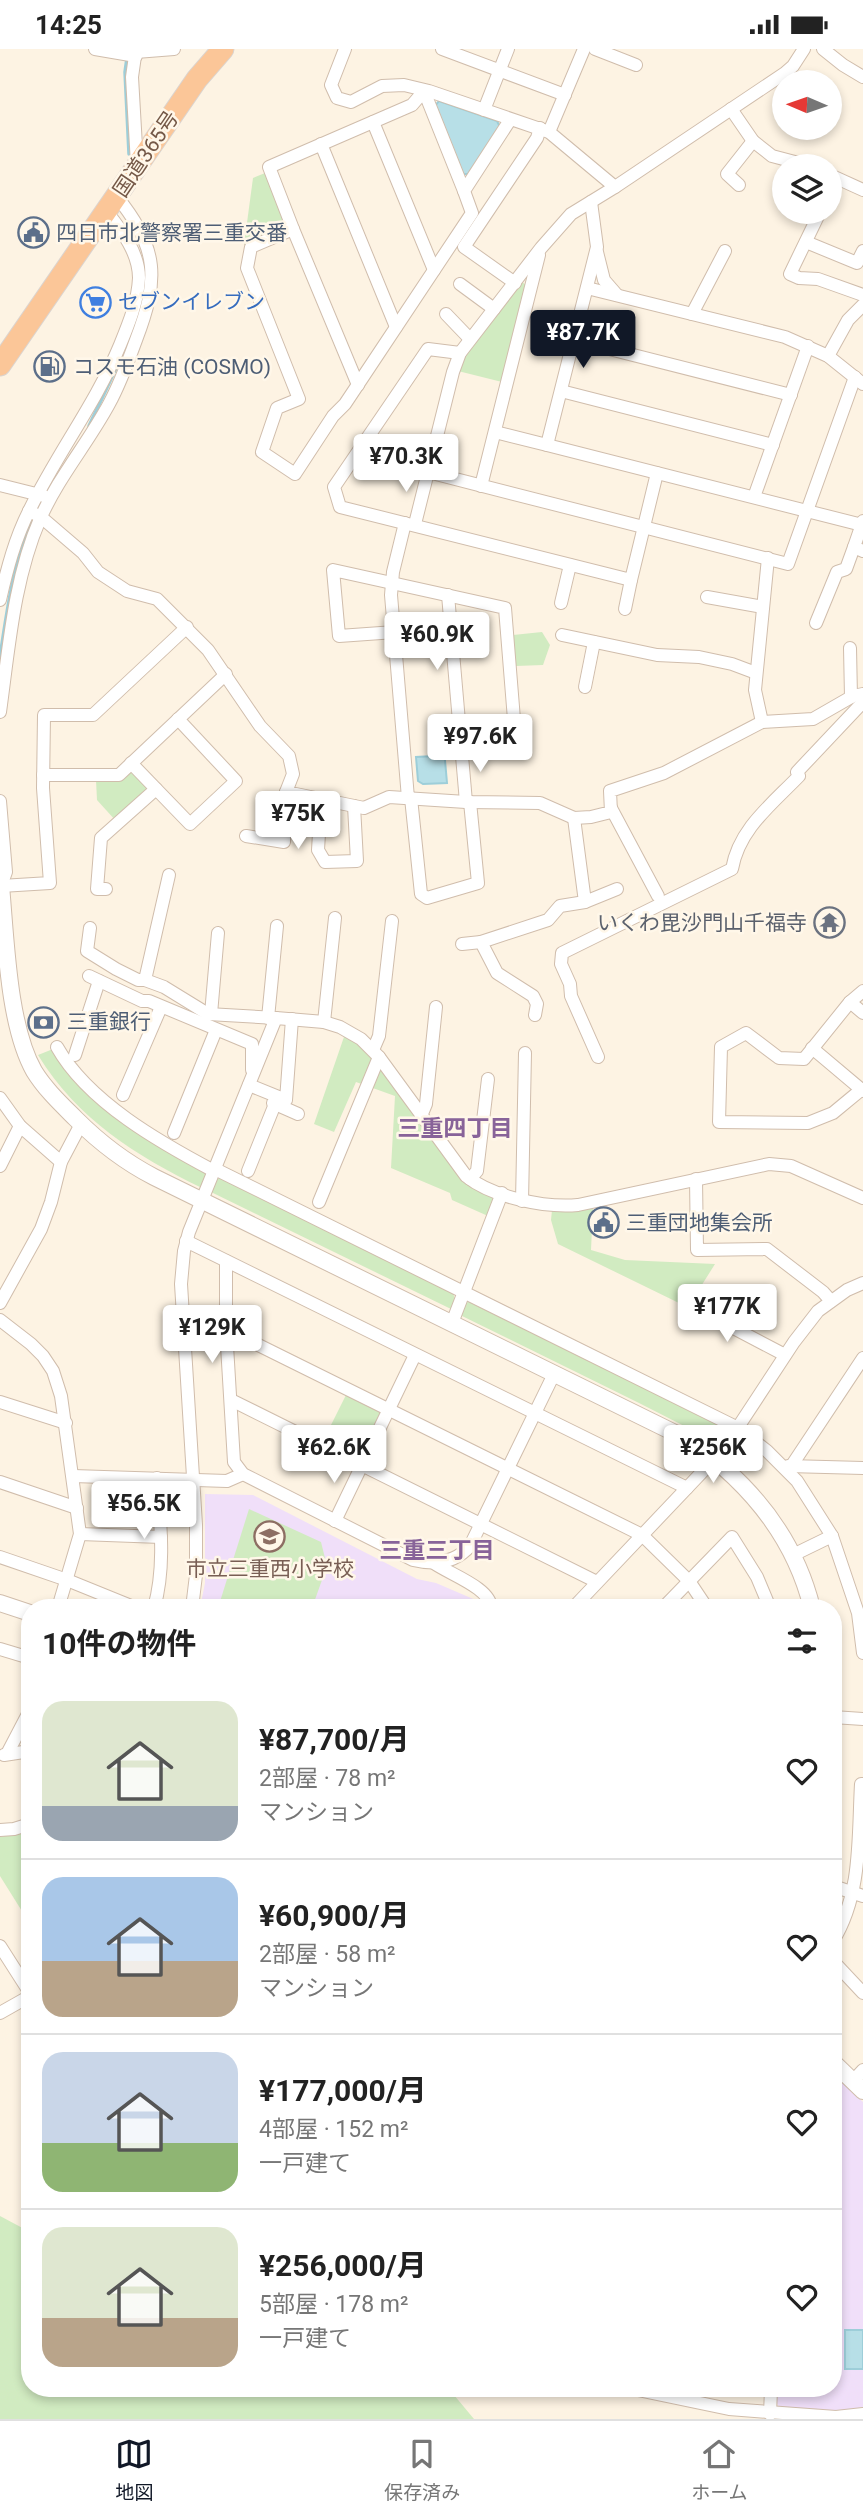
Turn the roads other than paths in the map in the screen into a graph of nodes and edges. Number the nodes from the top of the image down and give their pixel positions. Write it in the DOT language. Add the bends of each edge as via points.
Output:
graph roads {
  1 [pos="95,49"];
  2 [pos="174,49"];
  3 [pos="223,49"];
  4 [pos="345,49"];
  5 [pos="442,49"];
  6 [pos="508,49"];
  7 [pos="584,49"];
  8 [pos="595,49"];
  9 [pos="804,49"];
  10 [pos="823,49"];
  11 [pos="136,53"];
  12 [pos="636,65"];
  13 [pos="500,71"];
  14 [pos="863,77"];
  15 [pos="424,91"];
  16 [pos="565,95"];
  17 [pos="731,109"];
  18 [pos="484,110"];
  19 [pos="510,120"];
  20 [pos="373,122"];
  21 [pos="545,130"];
  22 [pos="752,141"];
  23 [pos="321,144"];
  24 [pos="772,156"];
  25 [pos="137,165"];
  26 [pos="842,181"];
  27 [pos="739,185"];
  28 [pos="615,187"];
  29 [pos="464,191"];
  30 [pos="863,191"];
  31 [pos="591,202"];
  32 [pos="112,204"];
  33 [pos="814,224"];
  34 [pos="293,229"];
  35 [pos="806,242"];
  36 [pos="597,247"];
  37 [pos="541,248"];
  38 [pos="725,251"];
  39 [pos="863,251"];
  40 [pos="434,270"];
  41 [pos="460,283"];
  42 [pos="515,283"];
  43 [pos="587,288"];
  44 [pos="618,295"];
  45 [pos="863,295"];
  46 [pos="863,305"];
  47 [pos="494,309"];
  48 [pos="446,314"];
  49 [pos="692,314"];
  50 [pos="396,327"];
  51 [pos="470,339"];
  52 [pos="574,340"];
  53 [pos="808,346"];
  54 [pos="460,353"];
  55 [pos="828,356"];
  56 [pos="0,365"];
  57 [pos="859,380"];
  58 [pos="358,385"];
  59 [pos="561,391"];
  60 [pos="791,395"];
  61 [pos="95,397"];
  62 [pos="109,404"];
  63 [pos="495,432"];
  64 [pos="547,445"];
  65 [pos="773,445"];
  66 [pos="428,472"];
  67 [pos="657,473"];
  68 [pos="0,485"];
  69 [pos="481,486"];
  70 [pos="38,493"];
  71 [pos="754,498"];
  72 [pos="51,500"];
  73 [pos="29,511"];
  74 [pos="807,511"];
  75 [pos="41,517"];
  76 [pos="862,523"];
  77 [pos="410,524"];
  78 [pos="644,527"];
  79 [pos="859,549"];
  80 [pos="768,558"];
  81 [pos="570,565"];
  82 [pos="631,580"];
  83 [pos="392,582"];
  84 [pos="448,595"];
  85 [pos="707,597"];
  86 [pos="0,600"];
  87 [pos="561,603"];
  88 [pos="763,607"];
  89 [pos="625,609"];
  90 [pos="816,623"];
  91 [pos="187,627"];
  92 [pos="395,632"];
  93 [pos="562,635"];
  94 [pos="594,642"];
  95 [pos="850,648"];
  96 [pos="756,673"];
  97 [pos="226,674"];
  98 [pos="585,687"];
  99 [pos="859,698"];
  100 [pos="0,712"];
  101 [pos="178,719"];
  102 [pos="762,722"];
  103 [pos="461,748"];
  104 [pos="131,763"];
  105 [pos="43,775"];
  106 [pos="156,789"];
  107 [pos="286,792"];
  108 [pos="409,798"];
  109 [pos="321,800"];
  110 [pos="0,801"];
  111 [pos="468,802"];
  112 [pos="354,807"];
  113 [pos="611,808"];
  114 [pos="574,818"];
  115 [pos="246,836"];
  116 [pos="169,875"];
  117 [pos="0,886"];
  118 [pos="617,889"];
  119 [pos="106,890"];
  120 [pos="658,896"];
  121 [pos="584,902"];
  122 [pos="335,918"];
  123 [pos="392,921"];
  124 [pos="277,926"];
  125 [pos="90,928"];
  126 [pos="218,933"];
  127 [pos="481,942"];
  128 [pos="462,944"];
  129 [pos="5,976"];
  130 [pos="145,979"];
  131 [pos="863,991"];
  132 [pos="850,1002"];
  133 [pos="161,1007"];
  134 [pos="436,1007"];
  135 [pos="863,1013"];
  136 [pos="211,1014"];
  137 [pos="535,1015"];
  138 [pos="272,1018"];
  139 [pos="292,1019"];
  140 [pos="324,1022"];
  141 [pos="216,1030"];
  142 [pos="57,1047"];
  143 [pos="813,1048"];
  144 [pos="525,1052"];
  145 [pos="376,1053"];
  146 [pos="75,1055"];
  147 [pos="598,1057"];
  148 [pos="488,1079"];
  149 [pos="250,1085"];
  150 [pos="862,1090"];
  151 [pos="123,1095"];
  152 [pos="0,1098"];
  153 [pos="275,1104"];
  154 [pos="298,1114"];
  155 [pos="421,1116"];
  156 [pos="81,1124"];
  157 [pos="20,1126"];
  158 [pos="174,1133"];
  159 [pos="61,1162"];
  160 [pos="0,1166"];
  161 [pos="214,1170"];
  162 [pos="248,1171"];
  163 [pos="470,1179"];
  164 [pos="696,1179"];
  165 [pos="502,1193"];
  166 [pos="863,1198"];
  167 [pos="202,1201"];
  168 [pos="522,1201"];
  169 [pos="319,1202"];
  170 [pos="186,1241"];
  171 [pos="226,1261"];
  172 [pos="863,1283"];
  173 [pos="464,1292"];
  174 [pos="831,1301"];
  175 [pos="0,1303"];
  176 [pos="686,1303"];
  177 [pos="0,1320"];
  178 [pos="452,1323"];
  179 [pos="226,1329"];
  180 [pos="415,1355"];
  181 [pos="785,1355"];
  182 [pos="863,1358"];
  183 [pos="554,1374"];
  184 [pos="231,1400"];
  185 [pos="3,1407"];
  186 [pos="389,1410"];
  187 [pos="535,1413"];
  188 [pos="65,1423"];
  189 [pos="738,1429"];
  190 [pos="715,1458"];
  191 [pos="363,1464"];
  192 [pos="788,1466"];
  193 [pos="863,1468"];
  194 [pos="508,1469"];
  195 [pos="243,1474"];
  196 [pos="73,1476"];
  197 [pos="157,1478"];
  198 [pos="195,1479"];
  199 [pos="0,1482"];
  200 [pos="687,1488"];
  201 [pos="77,1508"];
  202 [pos="335,1521"];
  203 [pos="482,1524"];
  204 [pos="80,1534"];
  205 [pos="642,1535"];
  206 [pos="832,1536"];
  207 [pos="161,1537"];
  208 [pos="793,1555"];
  209 [pos="0,1557"];
  210 [pos="434,1563"];
  211 [pos="68,1580"];
  212 [pos="597,1581"];
  213 [pos="689,1581"];
  214 [pos="857,1591"];
  215 [pos="61,1599"];
  216 [pos="114,1599"];
  217 [pos="156,1599"];
  218 [pos="193,1599"];
  219 [pos="489,1599"];
  220 [pos="581,1599"];
  221 [pos="672,1599"];
  222 [pos="701,1599"];
  223 [pos="766,1599"];
  224 [pos="809,1599"];
  225 [pos="0,1602"];
  226 [pos="21,1610"];
  227 [pos="0,1649"];
  228 [pos="863,1653"];
  229 [pos="21,1655"];
  230 [pos="842,1718"];
  231 [pos="863,1719"];
  232 [pos="21,1726"];
  233 [pos="4,1755"];
  234 [pos="863,1784"];
  235 [pos="21,1826"];
  236 [pos="0,1830"];
  237 [pos="858,1894"];
  238 [pos="842,1923"];
  239 [pos="0,1946"];
  240 [pos="842,1971"];
  241 [pos="21,1980"];
  242 [pos="863,1993"];
  243 [pos="21,2000"];
  244 [pos="0,2013"];
  245 [pos="842,2069"];
  246 [pos="859,2081"];
  247 [pos="671,2397"];
  248 [pos="771,2397"];
  249 [pos="770,2414"];
  250 [pos="863,2414"];
  1 -- 11 [label="street"];
  2 -- 11 [label="street"];
  3 -- 25 [label="highway, 国道365号"];
  4 -- 15 [label="street" via="331,85 344,102 390,84"];
  5 -- 13 [label="street"];
  6 -- 13 [label="street"];
  7 -- 16 [label="street"];
  8 -- 12 [label="street"];
  9 -- 17 [label="street" via="785,73"];
  10 -- 14 [label="street"];
  11 -- 25 [label="street" via="132,77"];
  13 -- 16 [label="street"];
  13 -- 18 [label="street"];
  15 -- 18 [label="street"];
  15 -- 20 [label="street" via="412,104"];
  15 -- 29 [label="street"];
  16 -- 21 [label="street"];
  17 -- 22 [label="street"];
  17 -- 28 [label="street"];
  18 -- 19 [label="street"];
  19 -- 21 [label="street"];
  19 -- 29 [label="street"];
  20 -- 23 [label="street"];
  20 -- 40 [label="street"];
  21 -- 28 [label="street"];
  21 -- 42 [label="street" via="464,247"];
  22 -- 24 [label="street"];
  22 -- 27 [label="street" via="727,174"];
  23 -- 34 [label="street" via="269,167"];
  23 -- 50 [label="street"];
  25 -- 32 [label="highway, 国道365号"];
  26 -- 30 [label="street"];
  28 -- 31 [label="street"];
  29 -- 40 [label="street" via="472,213"];
  31 -- 36 [label="street"];
  31 -- 37 [label="street" via="570,214"];
  32 -- 56 [label="highway, 国道365号"];
  32 -- 61 [label="street" via="136,257 139,276 125,333"];
  32 -- 62 [label="street" via="126,208 147,245 153,286"];
  33 -- 35 [label="street"];
  34 -- 58 [label="street"];
  34 -- 58 [label="street" via="251,247 248,253 247,268 299,398 277,408 262,452 295,474"];
  35 -- 39 [label="street" via="857,263"];
  35 -- 45 [label="street" via="790,274"];
  36 -- 43 [label="street"];
  36 -- 44 [label="street" via="602,275"];
  37 -- 42 [label="street"];
  37 -- 63 [label="street"];
  38 -- 49 [label="street"];
  40 -- 50 [label="street"];
  41 -- 47 [label="street"];
  42 -- 47 [label="street"];
  43 -- 44 [label="street"];
  43 -- 52 [label="street"];
  44 -- 49 [label="street"];
  46 -- 55 [label="street" via="848,320"];
  47 -- 51 [label="street"];
  48 -- 51 [label="street"];
  49 -- 53 [label="street"];
  50 -- 58 [label="street"];
  51 -- 54 [label="street"];
  52 -- 59 [label="street"];
  52 -- 60 [label="street"];
  53 -- 55 [label="street"];
  53 -- 60 [label="street"];
  54 -- 66 [label="street"];
  54 -- 77 [label="street" via="428,349 334,487 340,507"];
  55 -- 57 [label="street"];
  57 -- 74 [label="street"];
  59 -- 64 [label="street"];
  59 -- 65 [label="street"];
  60 -- 65 [label="street"];
  61 -- 62 [label="street"];
  61 -- 70 [label="street"];
  62 -- 72 [label="street"];
  63 -- 64 [label="street"];
  63 -- 69 [label="street"];
  64 -- 67 [label="street"];
  65 -- 71 [label="street"];
  66 -- 69 [label="street"];
  66 -- 77 [label="street"];
  67 -- 71 [label="street"];
  67 -- 78 [label="street"];
  68 -- 70 [label="street"];
  69 -- 78 [label="street"];
  70 -- 72 [label="street"];
  70 -- 73 [label="street"];
  71 -- 74 [label="street"];
  72 -- 75 [label="street"];
  73 -- 75 [label="street"];
  73 -- 86 [label="street" via="13,548"];
  74 -- 76 [label="street"];
  74 -- 80 [label="street" via="788,564"];
  75 -- 91 [label="street" via="98,572 127,591 156,599"];
  75 -- 100 [label="street" via="15,607"];
  76 -- 79 [label="street"];
  77 -- 81 [label="street"];
  77 -- 83 [label="street"];
  78 -- 80 [label="street"];
  78 -- 82 [label="street"];
  79 -- 90 [label="street" via="846,569 836,572"];
  80 -- 88 [label="street"];
  81 -- 82 [label="street"];
  81 -- 87 [label="street"];
  82 -- 89 [label="street"];
  83 -- 84 [label="street"];
  83 -- 92 [label="street"];
  83 -- 92 [label="street" via="333,570 339,636"];
  84 -- 103 [label="street"];
  84 -- 103 [label="street" via="505,608 516,744"];
  85 -- 88 [label="street"];
  88 -- 96 [label="street"];
  91 -- 97 [label="street"];
  91 -- 105 [label="street" via="93,715 44,715"];
  92 -- 108 [label="street"];
  93 -- 94 [label="street"];
  94 -- 96 [label="street" via="657,655 699,657"];
  94 -- 98 [label="street"];
  95 -- 99 [label="street"];
  96 -- 102 [label="street"];
  97 -- 101 [label="street"];
  97 -- 107 [label="street" via="260,726 289,755 293,774"];
  99 -- 102 [label="street" via="813,719"];
  99 -- 147 [label="street" via="797,772 799,776 744,834 732,869 562,953 570,996"];
  101 -- 104 [label="street"];
  101 -- 106 [label="street" via="236,781 190,824"];
  102 -- 113 [label="street" via="664,773 610,791"];
  103 -- 111 [label="street"];
  104 -- 105 [label="street" via="119,775"];
  104 -- 106 [label="street"];
  105 -- 117 [label="street" via="50,883"];
  106 -- 119 [label="street" via="101,838 97,889"];
  107 -- 109 [label="street"];
  107 -- 115 [label="street" via="284,842"];
  108 -- 111 [label="street"];
  108 -- 111 [label="street" via="421,894 427,898 478,883"];
  108 -- 112 [label="street" via="389,797 363,809"];
  109 -- 112 [label="street"];
  109 -- 112 [label="street" via="318,851 325,862 357,861"];
  110 -- 117 [label="street" via="6,872"];
  111 -- 114 [label="street" via="540,803"];
  113 -- 114 [label="street" via="611,812"];
  113 -- 120 [label="street"];
  114 -- 121 [label="street"];
  116 -- 130 [label="street"];
  117 -- 129 [label="street"];
  118 -- 121 [label="street"];
  121 -- 127 [label="street" via="559,906 548,920"];
  122 -- 140 [label="street"];
  123 -- 145 [label="street"];
  124 -- 138 [label="street"];
  125 -- 130 [label="street" via="87,951 116,969"];
  126 -- 136 [label="street"];
  127 -- 128 [label="street"];
  127 -- 137 [label="street" via="497,973 533,996"];
  129 -- 156 [label="street" via="28,1060"];
  130 -- 136 [label="street"];
  131 -- 132 [label="street"];
  132 -- 135 [label="street"];
  132 -- 143 [label="street"];
  133 -- 141 [label="street"];
  133 -- 146 [label="street" via="94,979"];
  133 -- 151 [label="street"];
  134 -- 155 [label="street"];
  136 -- 138 [label="street"];
  138 -- 139 [label="street"];
  138 -- 149 [label="street"];
  139 -- 140 [label="street"];
  139 -- 149 [label="street" via="286,1100"];
  140 -- 145 [label="street" via="353,1033"];
  141 -- 149 [label="street" via="252,1044"];
  141 -- 158 [label="street"];
  142 -- 161 [label="street" via="82,1078 127,1119"];
  143 -- 150 [label="street"];
  143 -- 150 [label="street" via="804,1059 779,1058 746,1033 721,1047 719,1122 808,1123 833,1113"];
  144 -- 168 [label="street"];
  145 -- 155 [label="street"];
  145 -- 169 [label="street"];
  148 -- 163 [label="street" via="477,1171"];
  149 -- 153 [label="street"];
  149 -- 161 [label="street"];
  152 -- 157 [label="street"];
  153 -- 154 [label="street"];
  153 -- 162 [label="street"];
  155 -- 163 [label="street"];
  156 -- 159 [label="street"];
  156 -- 167 [label="street" via="140,1169"];
  157 -- 159 [label="street"];
  157 -- 160 [label="street"];
  159 -- 175 [label="street" via="36,1240"];
  161 -- 167 [label="street"];
  161 -- 173 [label="street"];
  163 -- 165 [label="street"];
  164 -- 166 [label="street" via="760,1164 780,1164"];
  164 -- 168 [label="street" via="578,1205"];
  164 -- 174 [label="street" via="697,1250 767,1249"];
  165 -- 168 [label="street"];
  165 -- 173 [label="street"];
  167 -- 170 [label="street"];
  167 -- 178 [label="street"];
  170 -- 171 [label="street"];
  170 -- 198 [label="street" via="181,1284"];
  171 -- 179 [label="street"];
  171 -- 180 [label="street"];
  172 -- 174 [label="street"];
  173 -- 178 [label="street"];
  173 -- 189 [label="street"];
  174 -- 181 [label="street"];
  176 -- 181 [label="street"];
  177 -- 188 [label="street" via="48,1363 59,1388"];
  178 -- 183 [label="street"];
  179 -- 184 [label="street"];
  179 -- 186 [label="street"];
  180 -- 186 [label="street"];
  180 -- 187 [label="street"];
  181 -- 189 [label="street"];
  182 -- 192 [label="street"];
  183 -- 187 [label="street"];
  183 -- 190 [label="street" via="687,1439"];
  184 -- 191 [label="street"];
  184 -- 195 [label="street" via="234,1462"];
  185 -- 188 [label="street"];
  186 -- 191 [label="street"];
  186 -- 194 [label="street"];
  187 -- 194 [label="street"];
  187 -- 200 [label="street"];
  188 -- 196 [label="street"];
  189 -- 190 [label="street"];
  189 -- 192 [label="street"];
  190 -- 200 [label="street"];
  190 -- 208 [label="street" via="759,1502"];
  191 -- 202 [label="street"];
  191 -- 203 [label="street"];
  192 -- 193 [label="street"];
  192 -- 206 [label="street"];
  194 -- 203 [label="street"];
  194 -- 205 [label="street"];
  195 -- 198 [label="street" via="227,1481"];
  195 -- 202 [label="street"];
  196 -- 197 [label="street"];
  196 -- 201 [label="street"];
  197 -- 198 [label="street"];
  197 -- 207 [label="street"];
  198 -- 218 [label="street"];
  199 -- 201 [label="street"];
  200 -- 205 [label="street"];
  201 -- 204 [label="street"];
  202 -- 210 [label="street" via="413,1560"];
  203 -- 210 [label="street" via="465,1552 448,1562"];
  203 -- 212 [label="street"];
  204 -- 207 [label="street"];
  204 -- 211 [label="street"];
  205 -- 212 [label="street"];
  205 -- 213 [label="street"];
  206 -- 208 [label="street"];
  206 -- 214 [label="street"];
  207 -- 217 [label="street"];
  208 -- 224 [label="street"];
  209 -- 211 [label="street"];
  210 -- 219 [label="street"];
  211 -- 215 [label="street"];
  211 -- 216 [label="street"];
  212 -- 220 [label="street"];
  213 -- 221 [label="street"];
  213 -- 222 [label="street"];
  213 -- 223 [label="street" via="732,1537"];
  214 -- 228 [label="street"];
  225 -- 226 [label="street"];
  227 -- 229 [label="street"];
  230 -- 231 [label="street"];
  232 -- 233 [label="street"];
  234 -- 237 [label="street"];
  235 -- 236 [label="street"];
  237 -- 238 [label="street"];
  239 -- 241 [label="street"];
  240 -- 242 [label="street"];
  243 -- 244 [label="street"];
  245 -- 246 [label="street"];
  247 -- 249 [label="street"];
  248 -- 249 [label="street"];
  249 -- 250 [label="street"];
}
